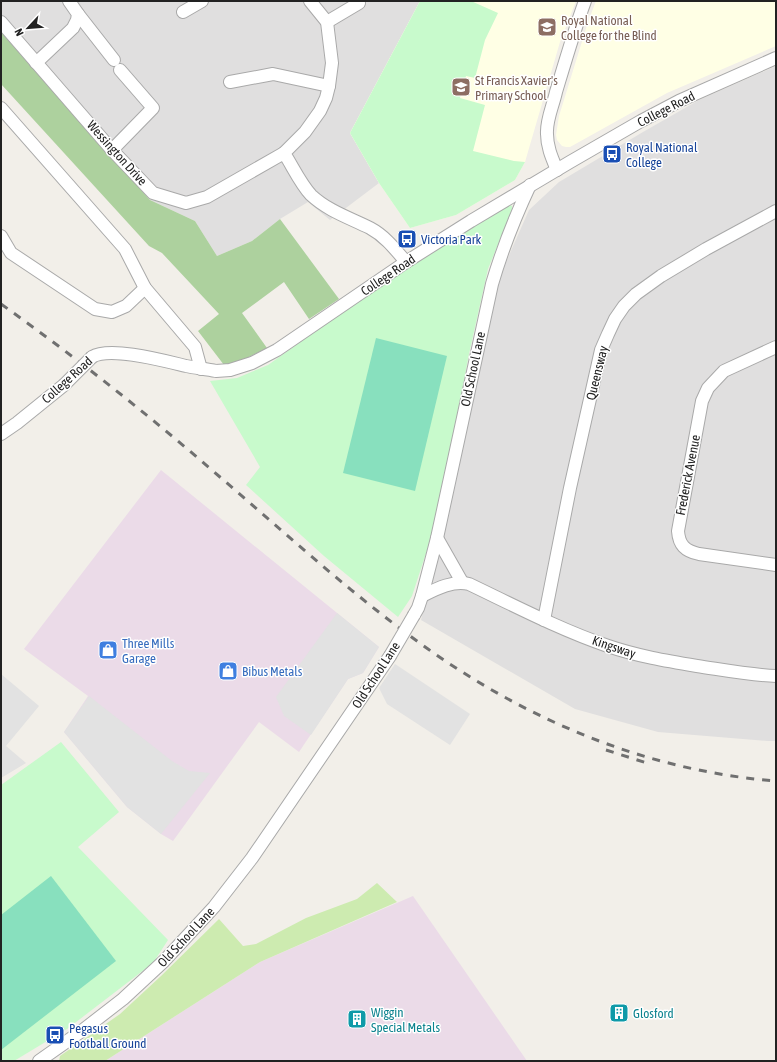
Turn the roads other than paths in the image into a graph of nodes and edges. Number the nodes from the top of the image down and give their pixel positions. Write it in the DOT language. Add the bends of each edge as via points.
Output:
graph roads {
  1 [pos="69,1"];
  2 [pos="202,1"];
  3 [pos="310,1"];
  4 [pos="585,1"];
  5 [pos="359,3"];
  6 [pos="183,12"];
  7 [pos="78,14"];
  8 [pos="1,22"];
  9 [pos="327,22"];
  10 [pos="776,58"];
  11 [pos="114,60"];
  12 [pos="36,63"];
  13 [pos="120,70"];
  14 [pos="230,82"];
  15 [pos="329,86"];
  16 [pos="1,108"];
  17 [pos="112,150"];
  18 [pos="284,154"];
  19 [pos="557,170"];
  20 [pos="530,186"];
  21 [pos="776,211"];
  22 [pos="1,236"];
  23 [pos="406,262"];
  24 [pos="146,288"];
  25 [pos="776,347"];
  26 [pos="201,369"];
  27 [pos="1,434"];
  28 [pos="437,538"];
  29 [pos="776,565"];
  30 [pos="462,582"];
  31 [pos="422,596"];
  32 [pos="544,620"];
  33 [pos="776,676"];
  34 [pos="39,1061"];
  1 -- 7 [label="street"];
  2 -- 6 [label="street"];
  3 -- 9 [label="street"];
  4 -- 19 [label="street" via="548,121 547,142"];
  5 -- 9 [label="street"];
  7 -- 11 [label="street"];
  7 -- 12 [label="street" via="73,28"];
  8 -- 12 [label="street, Wessington Drive"];
  9 -- 15 [label="street, Wessington Drive" via="332,63"];
  10 -- 19 [label="street, College Road" via="679,101"];
  12 -- 17 [label="street, Wessington Drive"];
  13 -- 17 [label="street" via="153,108"];
  14 -- 15 [label="street" via="273,74"];
  15 -- 18 [label="street, Wessington Drive" via="320,112"];
  16 -- 24 [label="street" via="125,250"];
  17 -- 18 [label="street, Wessington Drive" via="153,192 186,203 207,197"];
  18 -- 23 [label="street" via="311,194 333,211 382,236"];
  19 -- 20 [label="street, College Road"];
  20 -- 23 [label="street, College Road"];
  20 -- 28 [label="street, Old School Lane" via="506,242 492,284"];
  21 -- 32 [label="street, Queensway" via="661,276 636,294 615,319 601,350"];
  22 -- 24 [label="street" via="11,253 95,309 112,312 126,306"];
  23 -- 26 [label="street, College Road" via="277,350 258,360 230,370"];
  24 -- 26 [label="street" via="195,346"];
  25 -- 29 [label="street, Frederick Avenue" via="724,371 708,388 702,400 678,531 682,546 690,552"];
  26 -- 27 [label="street, College Road, bridge" via="130,354 96,354 64,385"];
  28 -- 30 [label="street"];
  28 -- 31 [label="street, Old School Lane"];
  30 -- 31 [label="street" via="447,585"];
  30 -- 32 [label="street, Kingsway"];
  31 -- 34 [label="street, Old School Lane, bridge" via="390,656 252,858 214,907 164,961 123,998"];
  32 -- 33 [label="street, Kingsway" via="636,655 707,668"];
}
